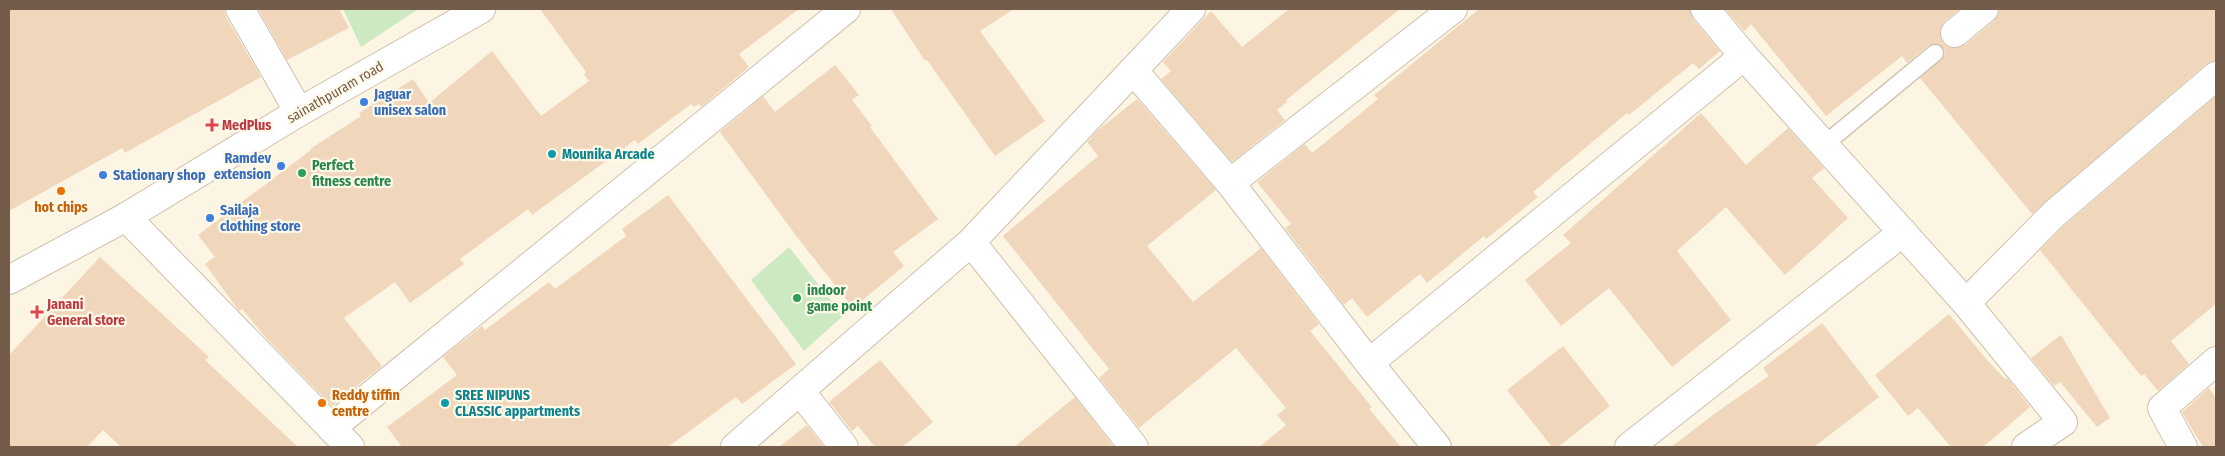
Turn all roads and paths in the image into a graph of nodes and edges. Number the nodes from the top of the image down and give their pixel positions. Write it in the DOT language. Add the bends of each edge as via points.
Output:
graph roads {
  1 [pos="240,9"];
  2 [pos="846,9"];
  3 [pos="1191,9"];
  4 [pos="1453,9"];
  5 [pos="1705,9"];
  6 [pos="1984,9"];
  7 [pos="477,10"];
  8 [pos="1954,33"];
  9 [pos="1935,53"];
  10 [pos="1744,56"];
  11 [pos="1134,70"];
  12 [pos="2216,76"];
  13 [pos="300,112"];
  14 [pos="1825,144"];
  15 [pos="1230,182"];
  16 [pos="126,217"];
  17 [pos="1903,232"];
  18 [pos="971,242"];
  19 [pos="9,280"];
  20 [pos="1966,303"];
  21 [pos="2216,361"];
  22 [pos="1369,363"];
  23 [pos="800,391"];
  24 [pos="331,428"];
  25 [pos="350,447"];
  26 [pos="734,447"];
  27 [pos="844,447"];
  28 [pos="1134,447"];
  29 [pos="1437,447"];
  30 [pos="1629,447"];
  31 [pos="2026,447"];
  32 [pos="2183,447"];
  1 -- 13 [label="street"];
  2 -- 24 [label="street"];
  3 -- 11 [label="street"];
  4 -- 15 [label="street"];
  5 -- 10 [label="street"];
  6 -- 8 [label="street"];
  7 -- 13 [label="street, sainathpuram road"];
  9 -- 14 [label="lane"];
  10 -- 14 [label="street"];
  10 -- 22 [label="street"];
  11 -- 15 [label="street"];
  11 -- 18 [label="street"];
  12 -- 20 [label="street" via="2054,214"];
  13 -- 16 [label="street, sainathpuram road"];
  14 -- 17 [label="street"];
  15 -- 22 [label="street"];
  16 -- 19 [label="street, sainathpuram road"];
  16 -- 24 [label="street"];
  17 -- 20 [label="street"];
  17 -- 30 [label="street"];
  18 -- 23 [label="street"];
  18 -- 28 [label="street"];
  20 -- 31 [label="street" via="2063,422"];
  21 -- 32 [label="street" via="2162,408"];
  22 -- 29 [label="street"];
  23 -- 26 [label="street"];
  23 -- 27 [label="street"];
  24 -- 25 [label="street"];
}
